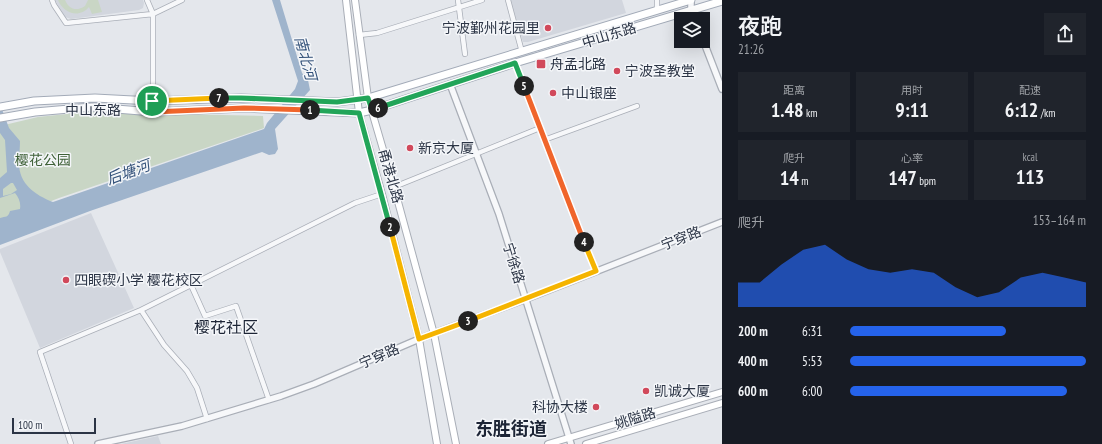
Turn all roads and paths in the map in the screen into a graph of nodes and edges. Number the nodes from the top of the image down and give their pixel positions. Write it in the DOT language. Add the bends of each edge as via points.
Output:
graph roads {
  1 [pos="52,0"];
  2 [pos="147,0"];
  3 [pos="182,0"];
  4 [pos="346,0"];
  5 [pos="355,0"];
  6 [pos="458,0"];
  7 [pos="482,0"];
  8 [pos="508,0"];
  9 [pos="657,0"];
  10 [pos="691,0"];
  11 [pos="722,1"];
  12 [pos="458,7"];
  13 [pos="692,10"];
  14 [pos="658,11"];
  15 [pos="153,14"];
  16 [pos="359,35"];
  17 [pos="706,48"];
  18 [pos="522,52"];
  19 [pos="466,54"];
  20 [pos="515,63"];
  21 [pos="450,84"];
  22 [pos="722,89"];
  23 [pos="368,98"];
  24 [pos="356,100"];
  25 [pos="152,101"];
  26 [pos="4,106"];
  27 [pos="637,106"];
  28 [pos="372,110"];
  29 [pos="153,112"];
  30 [pos="359,113"];
  31 [pos="4,117"];
  32 [pos="540,128"];
  33 [pos="544,140"];
  34 [pos="476,154"];
  35 [pos="394,187"];
  36 [pos="382,194"];
  37 [pos="722,222"];
  38 [pos="596,271"];
  39 [pos="191,285"];
  40 [pos="526,299"];
  41 [pos="141,310"];
  42 [pos="434,334"];
  43 [pos="419,339"];
  44 [pos="722,392"];
  45 [pos="269,400"];
  46 [pos="722,403"];
  47 [pos="207,419"];
  48 [pos="569,437"];
  49 [pos="72,444"];
  50 [pos="98,444"];
  51 [pos="437,444"];
  52 [pos="456,444"];
  53 [pos="548,444"];
  54 [pos="571,444"];
  55 [pos="586,444"];
  1 -- 15 [label="street" via="66,23"];
  2 -- 15 [label="street"];
  3 -- 15 [label="street"];
  4 -- 24 [label="main road, 甬港北路"];
  5 -- 16 [label="main road, 甬港北路"];
  6 -- 12 [label="street"];
  7 -- 12 [label="street"];
  8 -- 18 [label="street"];
  9 -- 14 [label="street"];
  10 -- 13 [label="street"];
  10 -- 14 [label="main road, 中山东路"];
  11 -- 13 [label="main road, 中山东路"];
  12 -- 16 [label="street" via="377,32"];
  12 -- 19 [label="street"];
  13 -- 20 [label="main road, 中山东路"];
  14 -- 18 [label="main road, 中山东路"];
  15 -- 25 [label="street"];
  16 -- 23 [label="main road, 甬港北路"];
  17 -- 22 [label="street"];
  18 -- 23 [label="main road, 中山东路"];
  20 -- 21 [label="main road, 中山东路"];
  20 -- 32 [label="street"];
  21 -- 28 [label="main road, 中山东路"];
  21 -- 34 [label="street, 宁徐路"];
  23 -- 24 [label="main road, 中山东路"];
  23 -- 28 [label="main road, 甬港北路"];
  24 -- 25 [label="main road, 中山东路" via="337,102 241,98"];
  24 -- 30 [label="main road, 甬港北路"];
  25 -- 26 [label="main road, 中山东路" via="95,98 34,101"];
  25 -- 29 [label="street"];
  27 -- 33 [label="street"];
  28 -- 30 [label="main road, 中山东路"];
  28 -- 35 [label="main road, 甬港北路"];
  29 -- 30 [label="main road, 中山东路" via="244,108"];
  29 -- 31 [label="main road, 中山东路" via="92,107"];
  30 -- 36 [label="main road, 甬港北路"];
  32 -- 33 [label="street"];
  32 -- 34 [label="street"];
  33 -- 38 [label="street"];
  34 -- 35 [label="street"];
  34 -- 40 [label="street, 宁徐路" via="499,214"];
  35 -- 42 [label="main road, 甬港北路"];
  36 -- 39 [label="street" via="355,203"];
  36 -- 43 [label="main road, 甬港北路"];
  37 -- 38 [label="street, 宁穿路"];
  38 -- 40 [label="street, 宁穿路"];
  39 -- 41 [label="street"];
  39 -- 45 [label="street" via="205,316 236,306"];
  40 -- 42 [label="street, 宁穿路"];
  40 -- 48 [label="street, 宁徐路"];
  41 -- 47 [label="street" via="164,345 187,371 197,388"];
  41 -- 49 [label="street" via="40,352"];
  42 -- 43 [label="street, 宁穿路"];
  42 -- 52 [label="main road, 甬港北路"];
  43 -- 45 [label="street, 宁穿路" via="314,384"];
  43 -- 51 [label="main road, 甬港北路"];
  44 -- 48 [label="main road, 姚隘路"];
  45 -- 47 [label="street, 宁穿路"];
  46 -- 55 [label="main road, 姚隘路"];
  47 -- 50 [label="street, 宁穿路"];
  48 -- 53 [label="main road, 姚隘路"];
  48 -- 54 [label="street, 宁徐路"];
}
